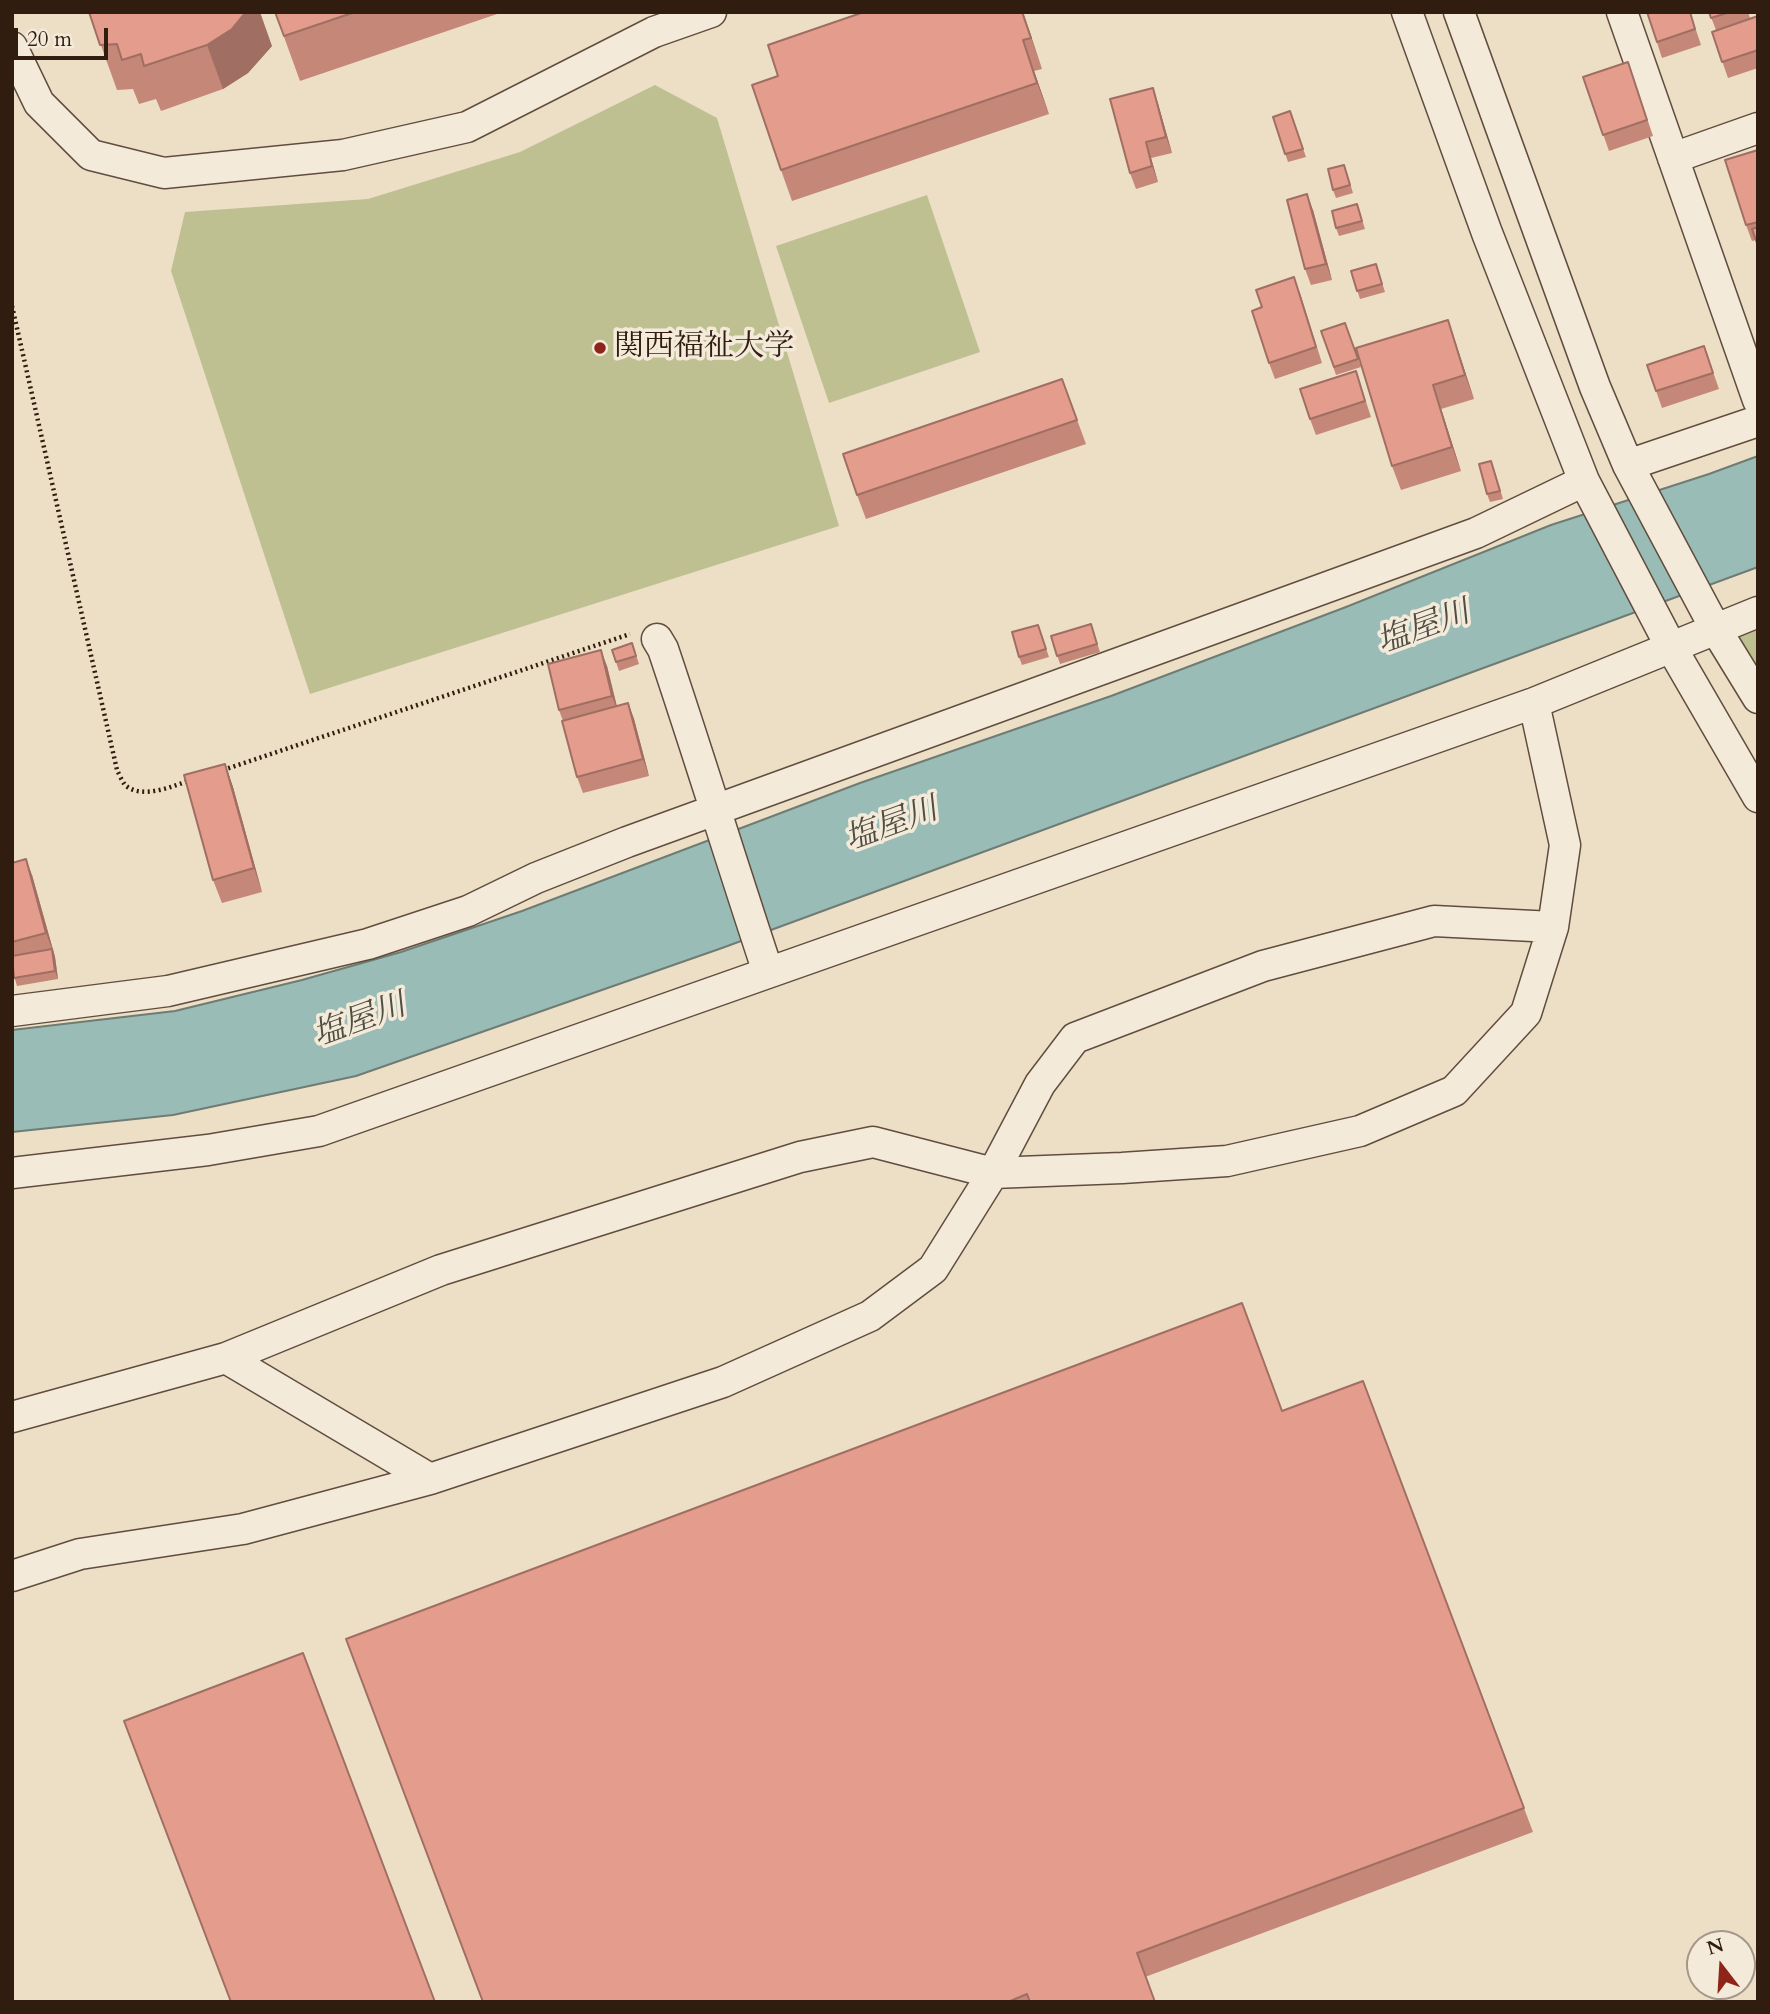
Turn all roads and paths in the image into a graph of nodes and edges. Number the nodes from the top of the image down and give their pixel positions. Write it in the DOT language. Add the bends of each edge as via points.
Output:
graph roads {
  1 [pos="710,12"];
  2 [pos="1407,12"];
  3 [pos="1459,12"];
  4 [pos="1622,12"];
  5 [pos="12,47"];
  6 [pos="1758,128"];
  7 [pos="1673,158"];
  8 [pos="12,306"];
  9 [pos="1758,400"];
  10 [pos="1758,421"];
  11 [pos="1629,464"];
  12 [pos="1584,481"];
  13 [pos="1758,612"];
  14 [pos="1715,628"];
  15 [pos="657,639"];
  16 [pos="1671,647"];
  17 [pos="1758,698"];
  18 [pos="1534,703"];
  19 [pos="213,773"];
  20 [pos="201,777"];
  21 [pos="1758,797"];
  22 [pos="714,811"];
  23 [pos="1553,927"];
  24 [pos="768,972"];
  25 [pos="12,1011"];
  26 [pos="12,1173"];
  27 [pos="993,1173"];
  28 [pos="226,1357"];
  29 [pos="12,1417"];
  30 [pos="430,1479"];
  31 [pos="12,1576"];
  1 -- 5 [label="street" via="654,32 467,127 343,155 164,173 91,155 39,103"];
  2 -- 12 [label="street"];
  3 -- 11 [label="street" via="1595,387"];
  4 -- 7 [label="street"];
  6 -- 7 [label="street"];
  7 -- 9 [label="street"];
  8 -- 20 [label="path" via="117,770 125,784 139,792"];
  10 -- 11 [label="street"];
  11 -- 14 [label="street"];
  12 -- 16 [label="street"];
  12 -- 22 [label="street" via="1476,533"];
  13 -- 14 [label="street"];
  14 -- 16 [label="street"];
  14 -- 17 [label="street"];
  15 -- 19 [label="path" via="645,632 628,634"];
  15 -- 22 [label="street"];
  16 -- 18 [label="street"];
  16 -- 21 [label="street"];
  18 -- 23 [label="street" via="1565,845"];
  18 -- 24 [label="street"];
  22 -- 24 [label="street"];
  22 -- 25 [label="street" via="536,878 468,911 368,944 168,991"];
  23 -- 27 [label="street" via="1434,921 1263,966 1075,1038 1040,1084"];
  23 -- 27 [label="street" via="1525,1013 1454,1091 1360,1131 1227,1161"];
  24 -- 26 [label="street" via="319,1130 208,1150"];
  27 -- 28 [label="street" via="873,1142 800,1157 440,1270"];
  27 -- 30 [label="street" via="933,1269 870,1316 723,1382"];
  28 -- 29 [label="street"];
  28 -- 30 [label="street"];
  30 -- 31 [label="street" via="243,1529 80,1554"];
}
